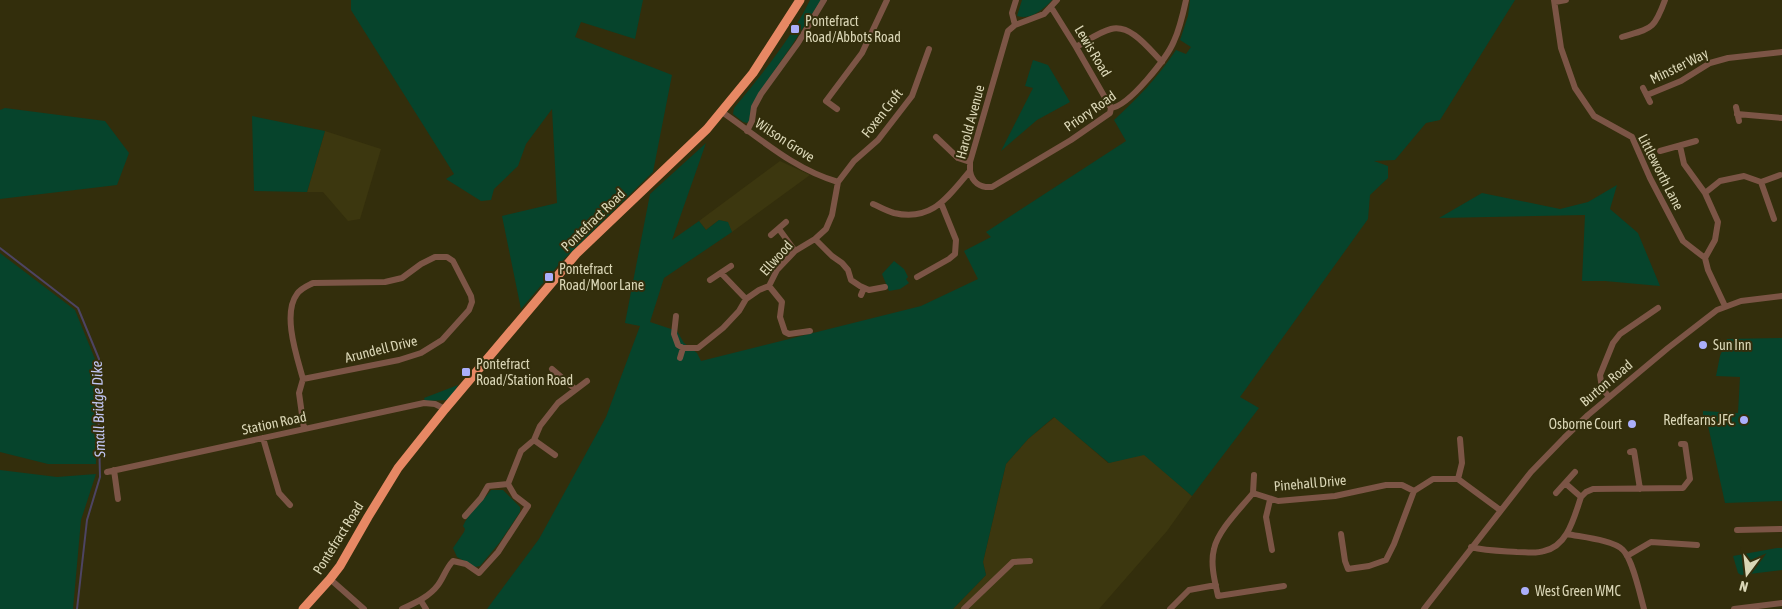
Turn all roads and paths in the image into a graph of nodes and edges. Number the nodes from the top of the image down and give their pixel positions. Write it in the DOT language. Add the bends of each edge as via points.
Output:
graph roads {
  1 [pos="800,0"];
  2 [pos="824,0"];
  3 [pos="887,0"];
  4 [pos="1016,0"];
  5 [pos="1057,0"];
  6 [pos="1186,0"];
  7 [pos="1566,0"];
  8 [pos="1665,0"];
  9 [pos="1555,1"];
  10 [pos="1052,7"];
  11 [pos="1016,25"];
  12 [pos="1622,37"];
  13 [pos="1076,47"];
  14 [pos="929,49"];
  15 [pos="1782,52"];
  16 [pos="1162,62"];
  17 [pos="1643,88"];
  18 [pos="1647,95"];
  19 [pos="1650,102"];
  20 [pos="1111,108"];
  21 [pos="837,109"];
  22 [pos="722,112"];
  23 [pos="1737,114"];
  24 [pos="1782,118"];
  25 [pos="747,131"];
  26 [pos="936,137"];
  27 [pos="1696,141"];
  28 [pos="1680,146"];
  29 [pos="1660,151"];
  30 [pos="970,162"];
  31 [pos="970,171"];
  32 [pos="1780,175"];
  33 [pos="838,182"];
  34 [pos="1761,182"];
  35 [pos="1705,193"];
  36 [pos="941,203"];
  37 [pos="873,204"];
  38 [pos="1774,219"];
  39 [pos="786,222"];
  40 [pos="778,229"];
  41 [pos="770,235"];
  42 [pos="815,240"];
  43 [pos="795,251"];
  44 [pos="1705,258"];
  45 [pos="731,266"];
  46 [pos="721,273"];
  47 [pos="917,277"];
  48 [pos="710,280"];
  49 [pos="769,286"];
  50 [pos="884,287"];
  51 [pos="864,288"];
  52 [pos="861,295"];
  53 [pos="1782,296"];
  54 [pos="746,299"];
  55 [pos="1725,306"];
  56 [pos="1658,308"];
  57 [pos="676,316"];
  58 [pos="810,331"];
  59 [pos="683,348"];
  60 [pos="680,358"];
  61 [pos="552,369"];
  62 [pos="303,379"];
  63 [pos="587,382"];
  64 [pos="575,389"];
  65 [pos="1610,397"];
  66 [pos="445,409"];
  67 [pos="304,429"];
  68 [pos="263,438"];
  69 [pos="1460,439"];
  70 [pos="534,440"];
  71 [pos="1681,444"];
  72 [pos="1630,452"];
  73 [pos="555,455"];
  74 [pos="114,470"];
  75 [pos="106,472"];
  76 [pos="1575,472"];
  77 [pos="1254,475"];
  78 [pos="1458,479"];
  79 [pos="1565,483"];
  80 [pos="508,484"];
  81 [pos="1640,489"];
  82 [pos="1414,491"];
  83 [pos="1253,493"];
  84 [pos="1556,494"];
  85 [pos="1581,496"];
  86 [pos="118,499"];
  87 [pos="1270,500"];
  88 [pos="290,505"];
  89 [pos="1500,510"];
  90 [pos="465,516"];
  91 [pos="1782,529"];
  92 [pos="1737,530"];
  93 [pos="1746,530"];
  94 [pos="1341,534"];
  95 [pos="1567,534"];
  96 [pos="1746,538"];
  97 [pos="1697,545"];
  98 [pos="1471,547"];
  99 [pos="1272,550"];
  100 [pos="1627,556"];
  101 [pos="1030,561"];
  102 [pos="330,579"];
  103 [pos="1216,585"];
  104 [pos="1284,586"];
  105 [pos="420,601"];
  106 [pos="1782,603"];
  107 [pos="303,609"];
  108 [pos="364,609"];
  109 [pos="402,609"];
  110 [pos="426,609"];
  111 [pos="964,609"];
  112 [pos="1170,609"];
  113 [pos="1424,609"];
  114 [pos="1644,609"];
  115 [pos="1734,609"];
  1 -- 22 [label="highway, Pontefract Road" via="768,52"];
  2 -- 25 [label="street" via="761,94"];
  3 -- 21 [label="street" via="862,53 826,101"];
  4 -- 11 [label="street" via="1012,13"];
  5 -- 10 [label="street"];
  6 -- 16 [label="street, Priory Road" via="1174,43"];
  7 -- 9 [label="street"];
  8 -- 12 [label="street" via="1655,24"];
  9 -- 44 [label="street, Littleworth Lane" via="1561,48 1575,88 1594,116 1632,137 1683,241"];
  10 -- 11 [label="street" via="1035,19"];
  10 -- 13 [label="street, Lewis Road"];
  11 -- 30 [label="street, Harold Avenue" via="1008,31"];
  13 -- 16 [label="street" via="1109,30 1123,29"];
  13 -- 20 [label="street, Lewis Road"];
  14 -- 33 [label="street, Foxen Croft" via="912,96 878,140 854,161"];
  15 -- 18 [label="street, Minster Way" via="1710,63 1681,81"];
  16 -- 20 [label="street, Priory Road" via="1122,104"];
  17 -- 18 [label="street, Minster Way"];
  18 -- 19 [label="street, Minster Way"];
  20 -- 31 [label="street, Priory Road" via="1110,113 1078,135 992,188 985,188 972,179"];
  22 -- 25 [label="street, Wilson Grove"];
  22 -- 66 [label="highway, Pontefract Road" via="691,146 576,254"];
  23 -- 24 [label="street"];
  25 -- 33 [label="street, Wilson Grove" via="794,163"];
  26 -- 30 [label="street" via="958,158"];
  27 -- 28 [label="street"];
  28 -- 29 [label="street"];
  28 -- 35 [label="street" via="1684,164"];
  30 -- 31 [label="street, Harold Avenue"];
  31 -- 36 [label="street, Harold Avenue"];
  32 -- 34 [label="street"];
  33 -- 42 [label="street, Ellwood" via="832,215 826,229"];
  34 -- 35 [label="street" via="1744,176 1720,181"];
  34 -- 38 [label="street"];
  35 -- 44 [label="street" via="1718,222 1712,248"];
  36 -- 37 [label="street, Harold Avenue" via="932,210 916,214 895,213"];
  36 -- 47 [label="street" via="956,240 955,254"];
  39 -- 40 [label="street"];
  40 -- 41 [label="street"];
  40 -- 43 [label="street"];
  42 -- 43 [label="street, Ellwood"];
  42 -- 51 [label="street" via="842,262 851,280"];
  43 -- 49 [label="street, Ellwood"];
  44 -- 55 [label="street"];
  45 -- 46 [label="street"];
  46 -- 48 [label="street"];
  46 -- 54 [label="street"];
  49 -- 54 [label="street, Ellwood"];
  49 -- 58 [label="street" via="782,302 780,317 785,332"];
  50 -- 51 [label="street"];
  51 -- 52 [label="street"];
  53 -- 55 [label="street, Burton Road"];
  54 -- 59 [label="street, Ellwood" via="723,328 698,348"];
  55 -- 65 [label="street, Burton Road"];
  56 -- 65 [label="street" via="1620,334 1613,344 1600,375 1602,388"];
  57 -- 59 [label="street" via="674,334"];
  59 -- 60 [label="street"];
  61 -- 64 [label="street"];
  62 -- 62 [label="street, Arundell Drive" via="399,360 421,353 442,340 469,310 472,302 453,260 435,257 402,278 385,282 313,283 303,288 296,294 290,319"];
  62 -- 67 [label="street, Arundell Drive" via="299,393"];
  63 -- 64 [label="street"];
  64 -- 70 [label="street" via="558,403 540,426"];
  65 -- 89 [label="street, Burton Road" via="1564,438"];
  66 -- 67 [label="street, Station Road" via="424,403"];
  66 -- 102 [label="highway, Pontefract Road" via="398,468"];
  67 -- 68 [label="street, Station Road"];
  68 -- 74 [label="street, Station Road"];
  68 -- 88 [label="street" via="279,493"];
  69 -- 78 [label="street" via="1462,462"];
  70 -- 73 [label="street"];
  70 -- 80 [label="street" via="521,451"];
  71 -- 81 [label="street" via="1685,444 1690,479 1683,488"];
  72 -- 81 [label="street" via="1634,451"];
  74 -- 75 [label="street, Station Road"];
  74 -- 86 [label="street"];
  76 -- 79 [label="street"];
  77 -- 83 [label="street"];
  78 -- 82 [label="street" via="1433,479"];
  78 -- 89 [label="street"];
  79 -- 84 [label="street"];
  79 -- 85 [label="street"];
  80 -- 90 [label="street" via="488,486"];
  80 -- 105 [label="street" via="515,496 528,506 498,552 479,573 466,564 453,561 438,586"];
  81 -- 85 [label="street" via="1593,489"];
  82 -- 87 [label="street, Pinehall Drive" via="1402,486 1386,486 1335,496"];
  82 -- 94 [label="street" via="1386,560 1348,569"];
  83 -- 87 [label="street, Pinehall Drive"];
  83 -- 103 [label="street" via="1222,532 1214,548"];
  85 -- 95 [label="street"];
  87 -- 99 [label="street" via="1266,517"];
  89 -- 98 [label="street, Burton Road"];
  91 -- 93 [label="street"];
  92 -- 93 [label="street"];
  93 -- 96 [label="street"];
  95 -- 98 [label="street" via="1557,545 1543,552"];
  95 -- 100 [label="street" via="1612,544"];
  97 -- 100 [label="street" via="1651,542"];
  98 -- 113 [label="street, Burton Road"];
  100 -- 114 [label="street"];
  101 -- 111 [label="street" via="1013,562"];
  102 -- 107 [label="highway, Pontefract Road"];
  102 -- 108 [label="street"];
  103 -- 104 [label="street" via="1218,596"];
  103 -- 112 [label="street" via="1190,590"];
  105 -- 109 [label="street"];
  105 -- 110 [label="street"];
  106 -- 115 [label="street"];
}
